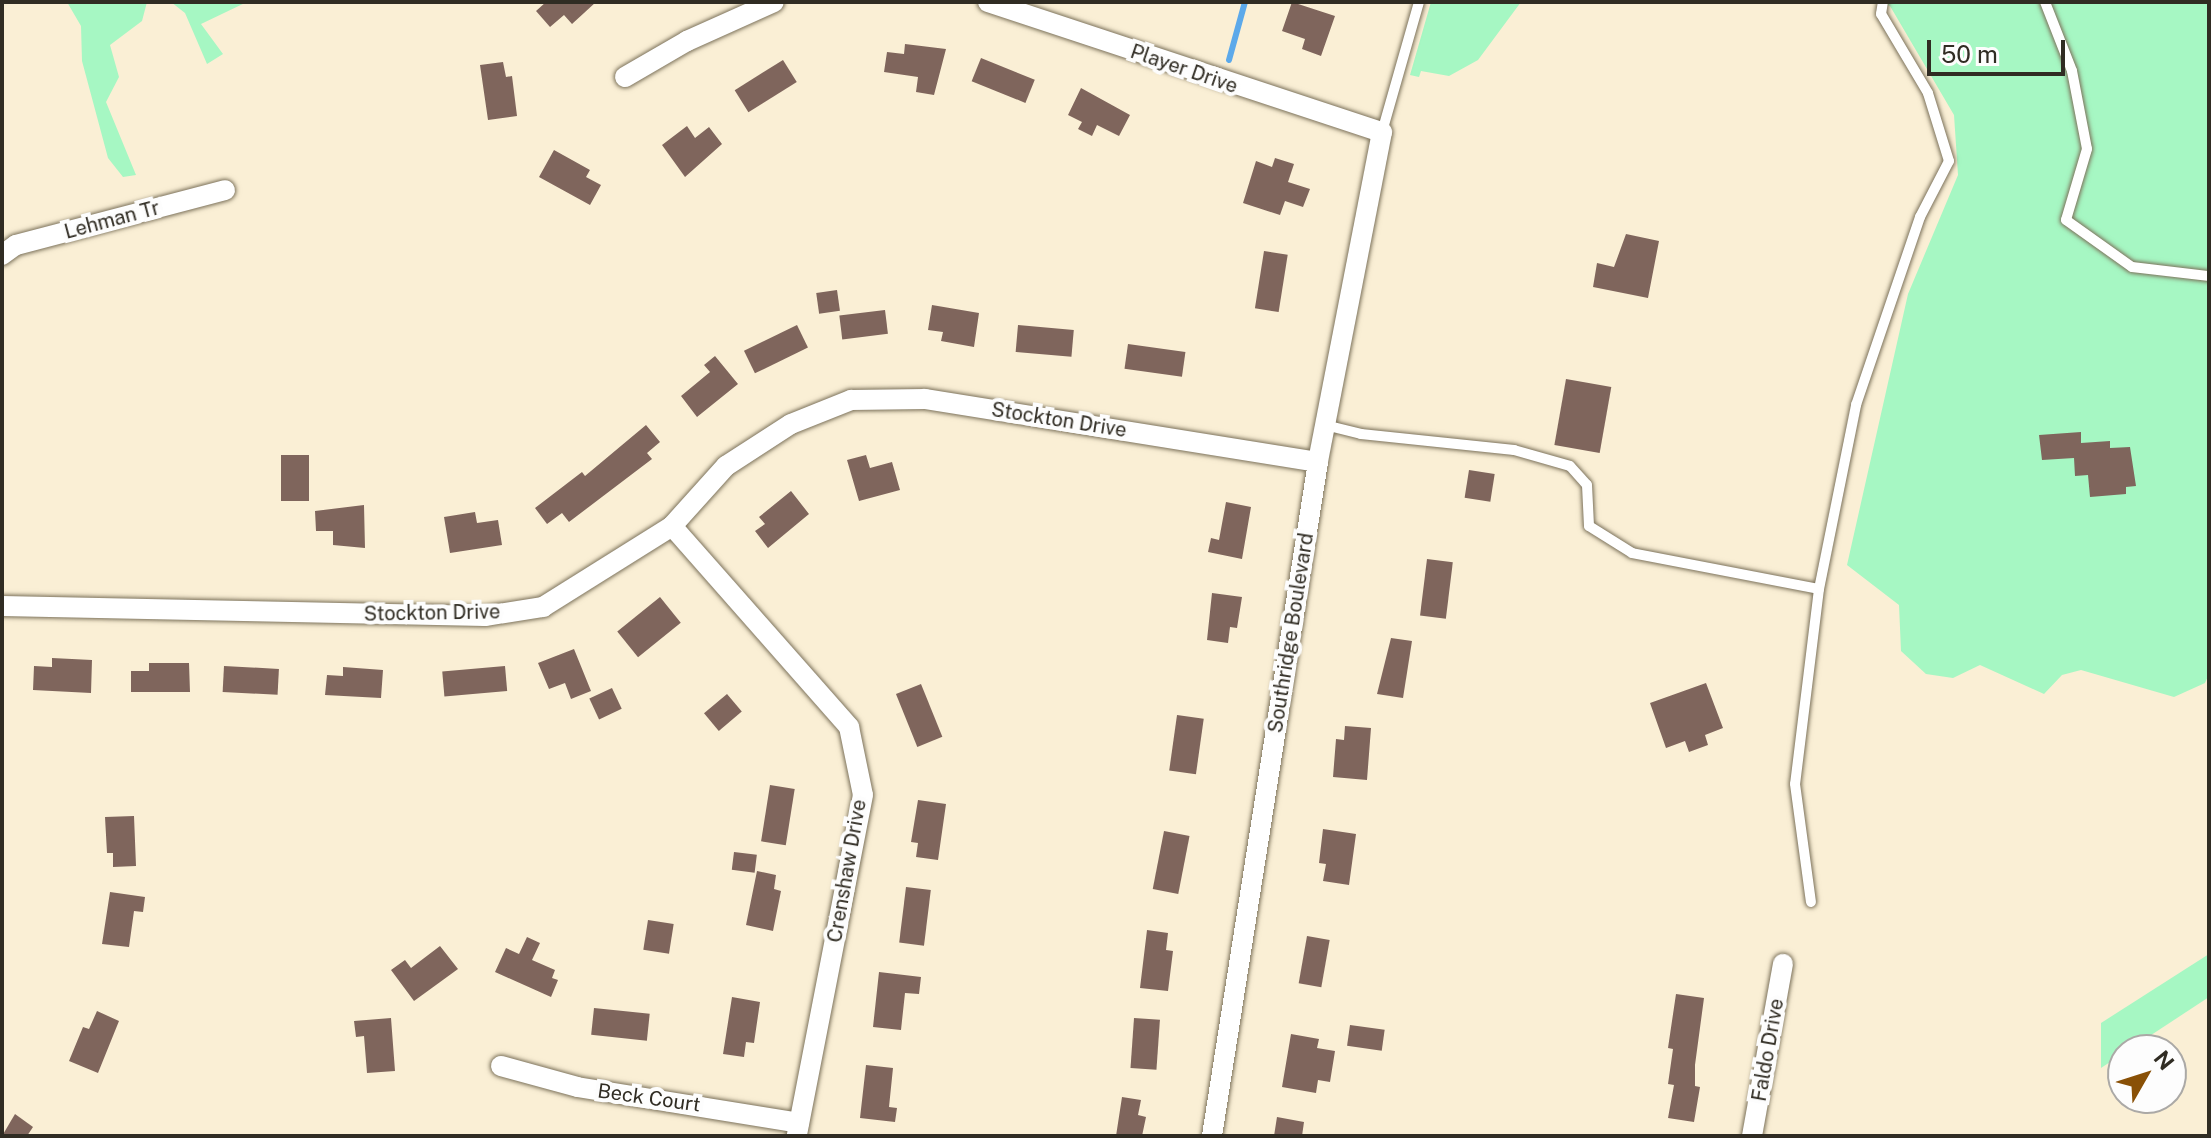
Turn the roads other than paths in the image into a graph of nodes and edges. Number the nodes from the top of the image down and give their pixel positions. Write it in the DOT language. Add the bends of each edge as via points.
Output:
graph roads {
  1 [pos="774,2"];
  2 [pos="988,2"];
  3 [pos="1419,2"];
  4 [pos="1883,2"];
  5 [pos="2045,2"];
  6 [pos="625,77"];
  7 [pos="1382,132"];
  8 [pos="225,190"];
  9 [pos="2,255"];
  10 [pos="2209,276"];
  11 [pos="1325,425"];
  12 [pos="1318,462"];
  13 [pos="672,526"];
  14 [pos="1819,589"];
  15 [pos="2,606"];
  16 [pos="1811,902"];
  17 [pos="1783,964"];
  18 [pos="501,1066"];
  19 [pos="798,1129"];
  20 [pos="1212,1136"];
  21 [pos="1752,1136"];
  1 -- 6 [label="street" via="687,41"];
  2 -- 7 [label="street, Player Drive"];
  3 -- 7 [label="lane"];
  4 -- 14 [label="lane" via="1881,14 1928,93 1949,161 1920,217 1856,405"];
  5 -- 10 [label="lane" via="2072,71 2087,149 2066,220 2132,267"];
  7 -- 11 [label="street, Southridge Boulevard"];
  8 -- 9 [label="street, Lehman Tr" via="16,245"];
  11 -- 12 [label="street, Southridge Boulevard"];
  11 -- 14 [label="lane" via="1361,434 1514,450 1570,466 1587,485 1589,526 1632,553"];
  12 -- 13 [label="street, Stockton Drive" via="925,399 851,400 791,424 726,466"];
  12 -- 20 [label="street, Southridge Boulevard"];
  13 -- 15 [label="street, Stockton Drive" via="543,607 485,616"];
  13 -- 19 [label="street, Crenshaw Drive" via="849,727 863,795"];
  14 -- 16 [label="lane" via="1795,784"];
  17 -- 21 [label="street, Faldo Drive"];
  18 -- 19 [label="street, Beck Court" via="577,1087"];
}
